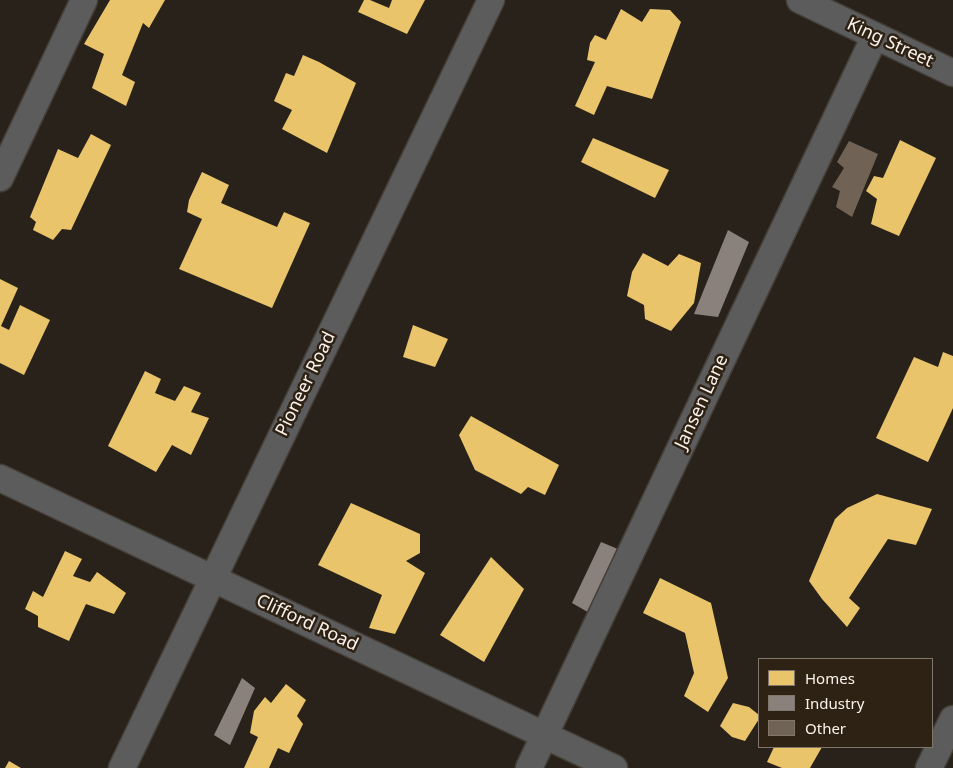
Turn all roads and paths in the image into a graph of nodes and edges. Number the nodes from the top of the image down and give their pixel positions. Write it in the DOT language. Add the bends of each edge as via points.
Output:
graph roads {
  1 [pos="84,0"];
  2 [pos="491,0"];
  3 [pos="800,0"];
  4 [pos="875,36"];
  5 [pos="953,73"];
  6 [pos="0,178"];
  7 [pos="0,478"];
  8 [pos="212,578"];
  9 [pos="953,719"];
  10 [pos="546,734"];
  11 [pos="122,768"];
  12 [pos="529,768"];
  13 [pos="614,768"];
  14 [pos="929,768"];
  1 -- 6 [label="street"];
  2 -- 8 [label="street, Pioneer Road"];
  3 -- 4 [label="street, King Street"];
  4 -- 5 [label="street, King Street"];
  4 -- 10 [label="street, Jansen Lane"];
  7 -- 8 [label="street, Clifford Road"];
  8 -- 10 [label="street, Clifford Road"];
  8 -- 11 [label="street, Pioneer Road"];
  9 -- 14 [label="street"];
  10 -- 12 [label="street, Jansen Lane"];
  10 -- 13 [label="street, Clifford Road"];
}
